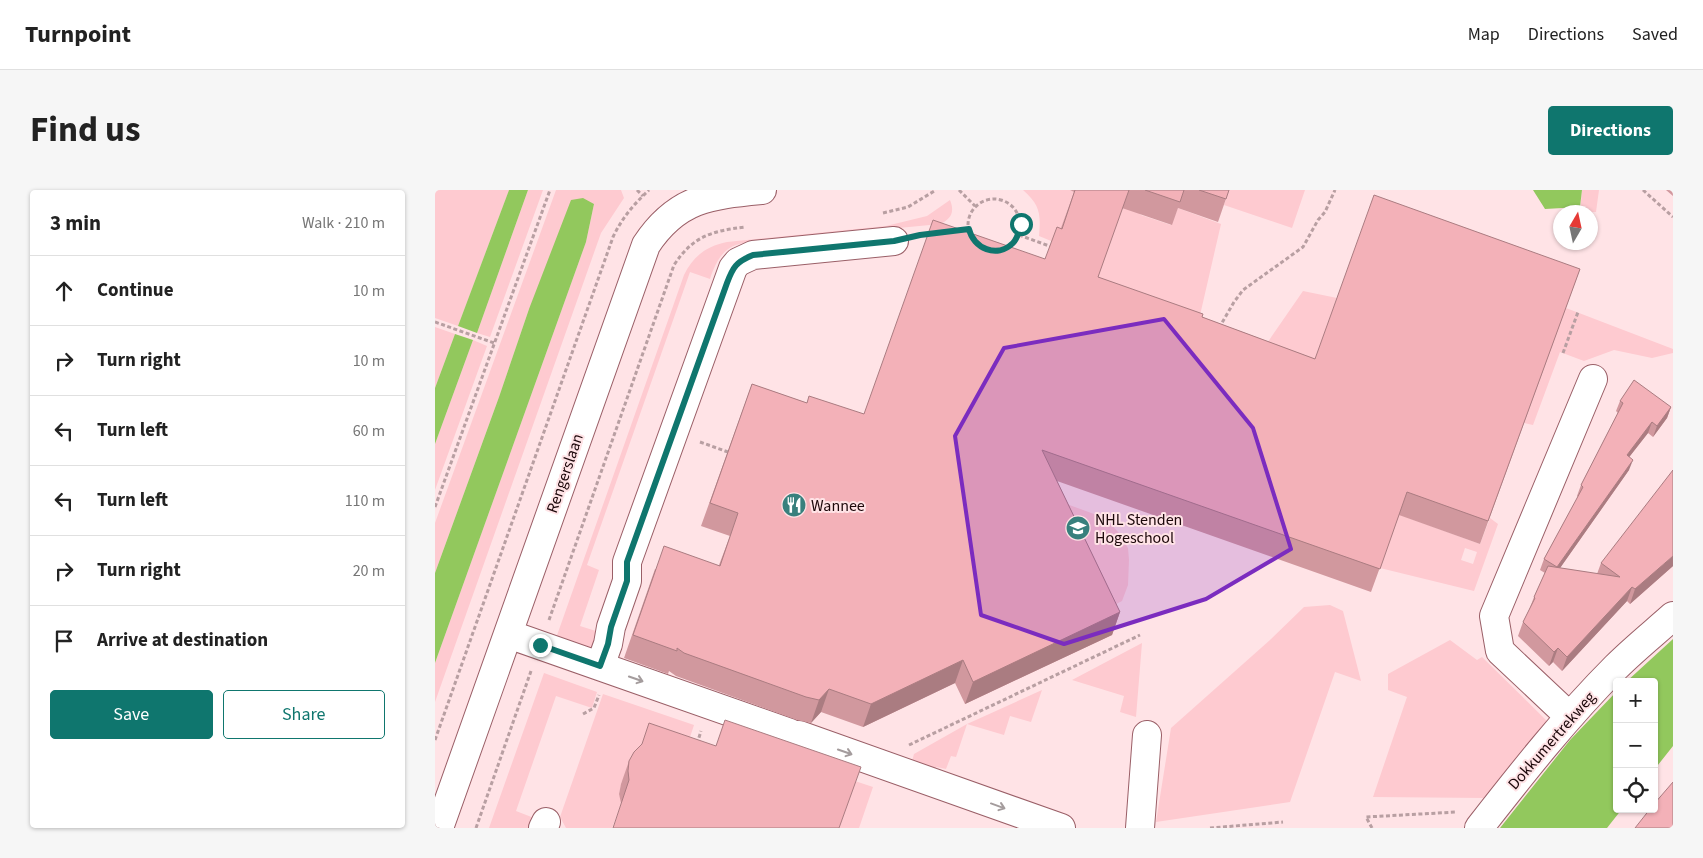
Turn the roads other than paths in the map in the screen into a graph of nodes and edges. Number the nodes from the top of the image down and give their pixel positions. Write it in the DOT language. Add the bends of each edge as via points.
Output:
graph roads {
  1 [pos="761,190"];
  2 [pos="894,241"];
  3 [pos="1593,379"];
  4 [pos="1673,616"];
  5 [pos="508,634"];
  6 [pos="601,677"];
  7 [pos="1569,716"];
  8 [pos="1147,735"];
  9 [pos="1485,819"];
  10 [pos="439,828"];
  11 [pos="1061,828"];
  12 [pos="1140,828"];
  1 -- 5 [label="street, Rengerslaan" via="720,194 691,203 666,220 646,245"];
  2 -- 6 [label="street" via="753,255 733,268 627,562 627,581 611,627"];
  3 -- 7 [label="street" via="1494,616 1500,651"];
  4 -- 7 [label="street, Dokkumertrekweg" via="1629,654"];
  5 -- 6 [label="street" via="540,645"];
  5 -- 10 [label="street, Rengerslaan"];
  6 -- 11 [label="street, one-way" via="795,734"];
  7 -- 9 [label="street, Dokkumertrekweg"];
  8 -- 12 [label="street"];
}
